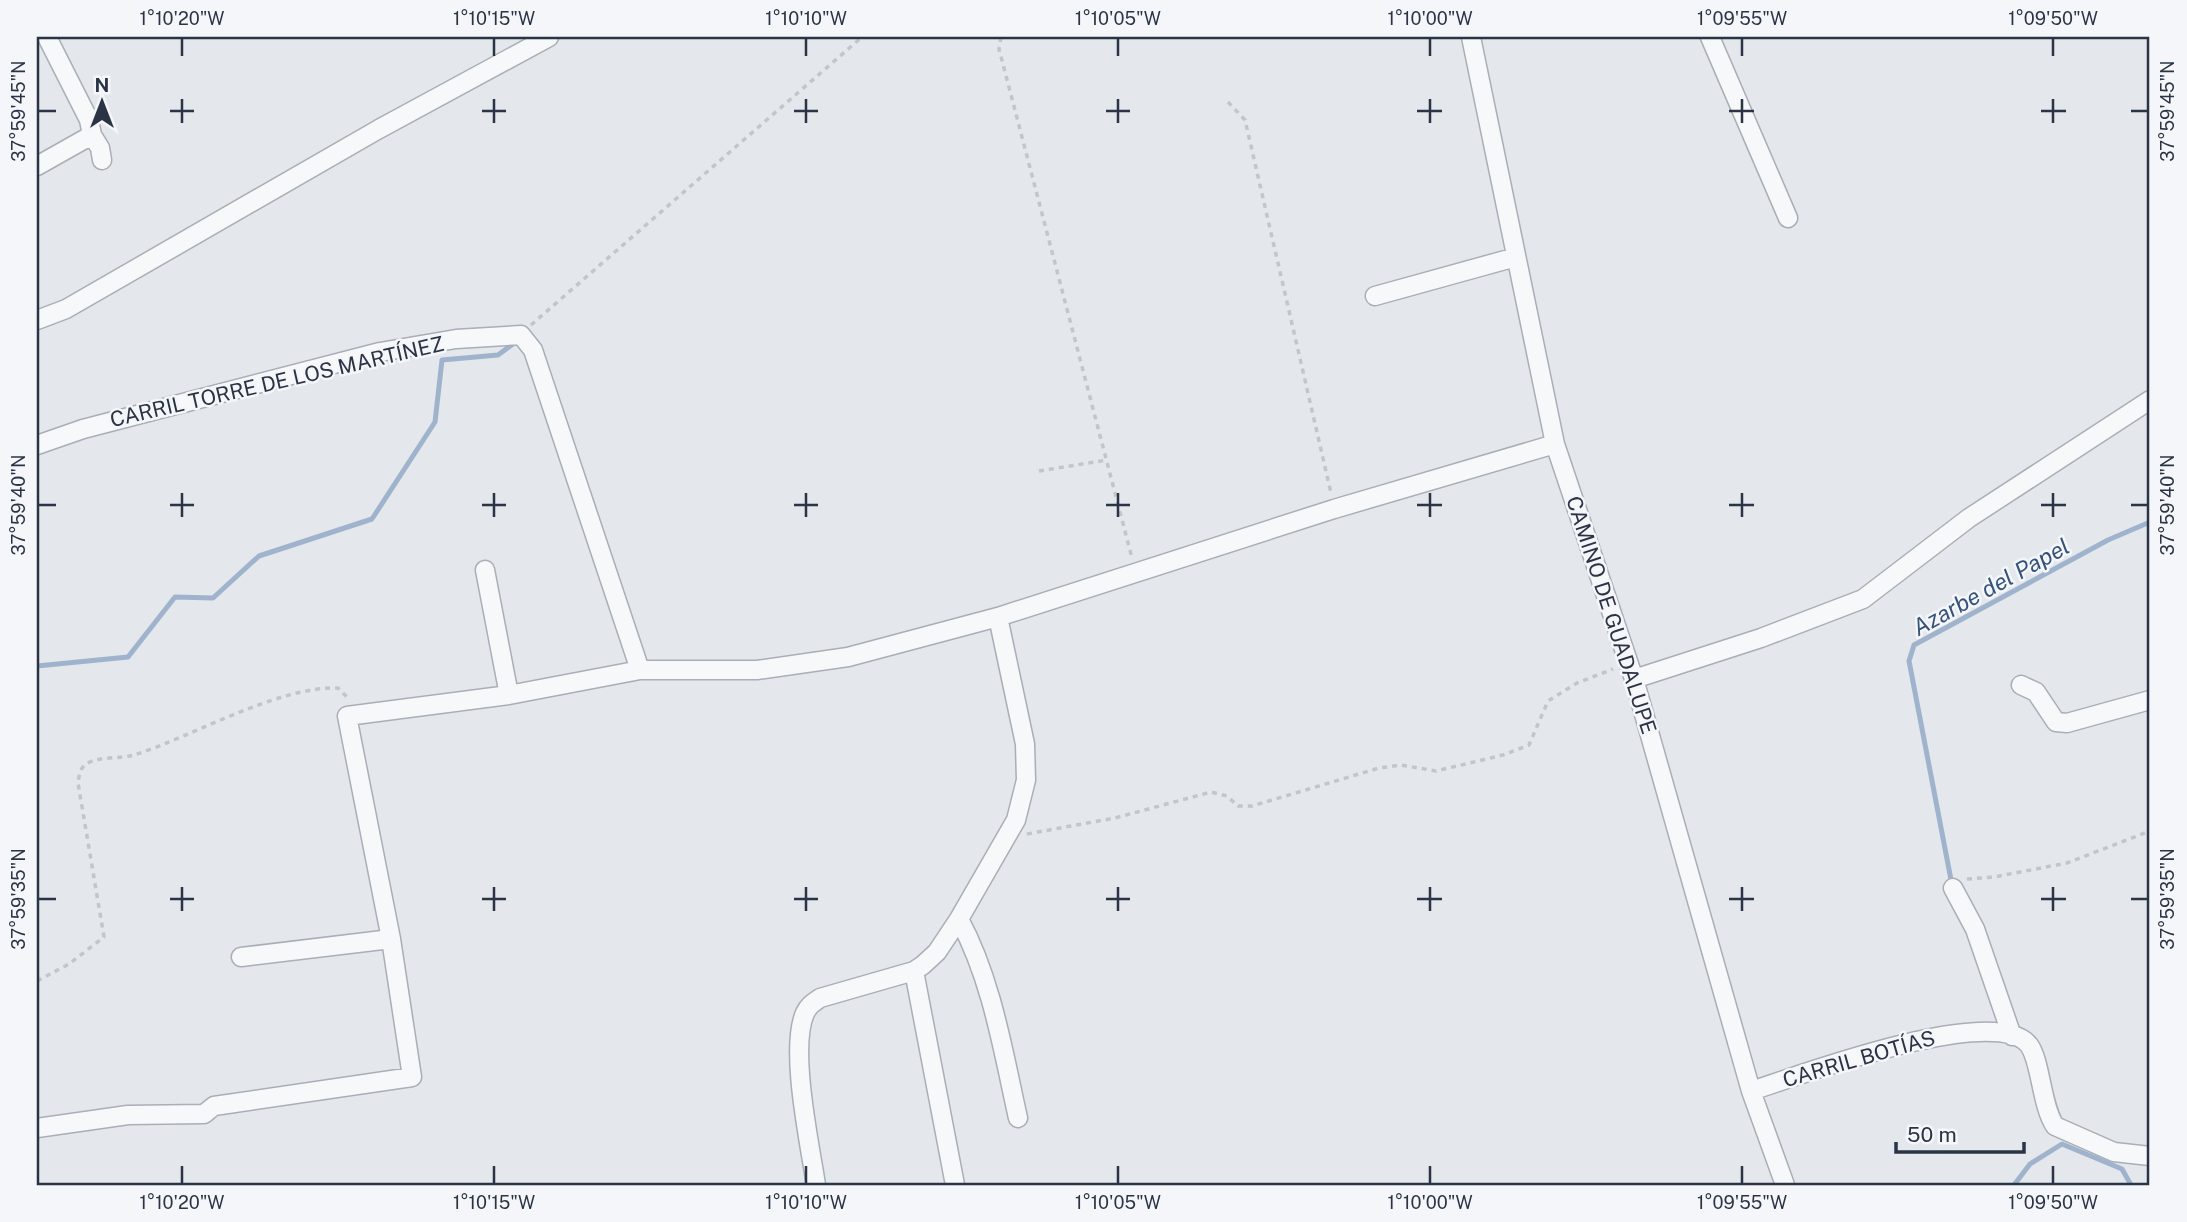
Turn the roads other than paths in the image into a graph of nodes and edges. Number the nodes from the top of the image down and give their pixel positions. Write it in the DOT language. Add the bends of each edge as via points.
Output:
graph roads {
  1 [pos="47,37"];
  2 [pos="549,37"];
  3 [pos="1471,37"];
  4 [pos="1710,37"];
  5 [pos="92,135"];
  6 [pos="102,160"];
  7 [pos="37,166"];
  8 [pos="1788,218"];
  9 [pos="1516,257"];
  10 [pos="1375,296"];
  11 [pos="37,320"];
  12 [pos="2150,400"];
  13 [pos="1555,444"];
  14 [pos="37,445"];
  15 [pos="485,570"];
  16 [pos="998,617"];
  17 [pos="640,670"];
  18 [pos="1631,671"];
  19 [pos="2021,685"];
  20 [pos="509,695"];
  21 [pos="2150,700"];
  22 [pos="1953,888"];
  23 [pos="959,919"];
  24 [pos="391,939"];
  25 [pos="241,957"];
  26 [pos="914,971"];
  27 [pos="2012,1035"];
  28 [pos="1751,1091"];
  29 [pos="1018,1118"];
  30 [pos="37,1128"];
  31 [pos="2150,1156"];
  32 [pos="816,1185"];
  33 [pos="955,1185"];
  34 [pos="1785,1185"];
  1 -- 5 [label="street" via="89,120"];
  2 -- 11 [label="street" via="66,309"];
  3 -- 9 [label="street, CAMINO DE GUADALUPE"];
  4 -- 8 [label="street"];
  5 -- 6 [label="street"];
  5 -- 7 [label="street"];
  9 -- 10 [label="street"];
  9 -- 13 [label="street, CAMINO DE GUADALUPE"];
  12 -- 18 [label="street" via="1969,518 1863,599 1761,638"];
  13 -- 16 [label="street"];
  13 -- 18 [label="street, CAMINO DE GUADALUPE"];
  14 -- 17 [label="street, CARRIL TORRE DE LOS MARTÍNEZ" via="380,352 456,339 521,335 533,350"];
  15 -- 20 [label="street"];
  16 -- 17 [label="street" via="819,664 704,672"];
  16 -- 23 [label="street" via="1025,744 1024,799"];
  17 -- 20 [label="street"];
  18 -- 28 [label="street, CAMINO DE GUADALUPE"];
  19 -- 21 [label="street" via="2036,692 2056,722"];
  20 -- 24 [label="street" via="347,716"];
  22 -- 27 [label="street" via="1975,929"];
  23 -- 26 [label="street" via="937,951"];
  23 -- 29 [label="street" via="986,984"];
  24 -- 25 [label="street"];
  24 -- 30 [label="street" via="412,1077 214,1106 204,1114 128,1115"];
  26 -- 32 [label="street" via="820,998 805,1013 801,1072"];
  26 -- 33 [label="street"];
  27 -- 28 [label="street, CARRIL BOTÍAS" via="1946,1034 1915,1040"];
  27 -- 31 [label="street" via="2030,1046 2055,1126 2113,1152"];
  28 -- 34 [label="street, CAMINO DE GUADALUPE"];
}
